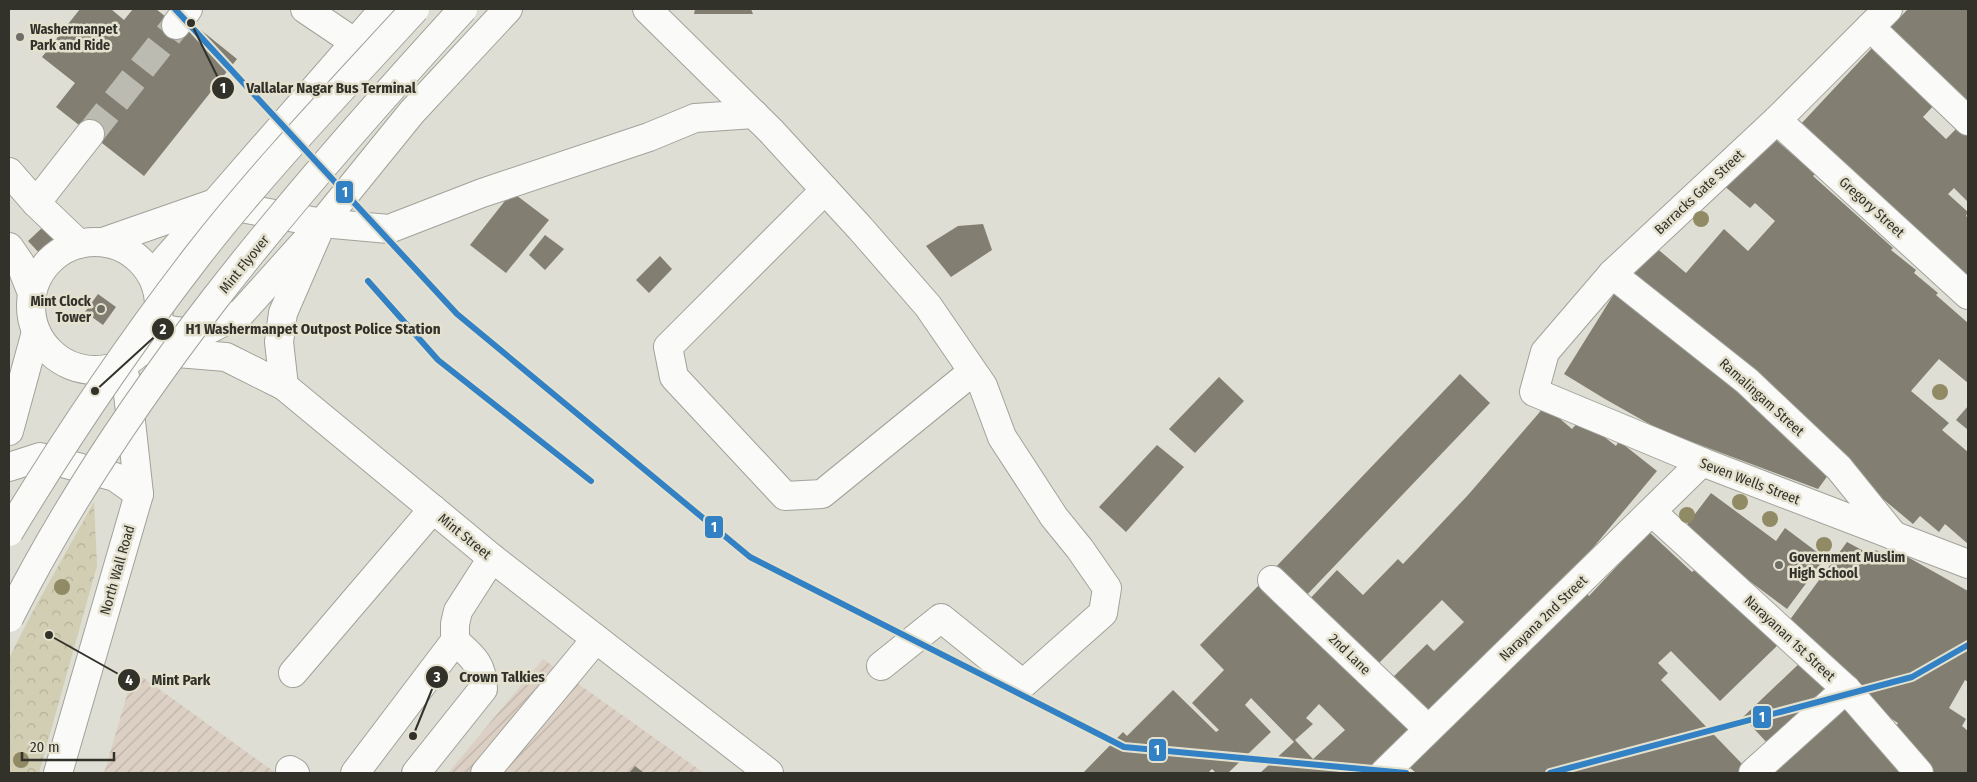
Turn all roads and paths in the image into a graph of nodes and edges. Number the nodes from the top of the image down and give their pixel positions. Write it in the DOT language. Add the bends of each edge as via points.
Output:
graph roads {
  1 [pos="305,9"];
  2 [pos="384,9"];
  3 [pos="415,9"];
  4 [pos="463,9"];
  5 [pos="508,9"];
  6 [pos="647,9"];
  7 [pos="1879,18"];
  8 [pos="354,42"];
  9 [pos="754,114"];
  10 [pos="1776,120"];
  11 [pos="1968,121"];
  12 [pos="90,134"];
  13 [pos="9,172"];
  14 [pos="826,190"];
  15 [pos="36,203"];
  16 [pos="214,203"];
  17 [pos="322,223"];
  18 [pos="91,243"];
  19 [pos="9,247"];
  20 [pos="1612,274"];
  21 [pos="152,275"];
  22 [pos="32,293"];
  23 [pos="1968,295"];
  24 [pos="155,327"];
  25 [pos="36,332"];
  26 [pos="131,357"];
  27 [pos="972,372"];
  28 [pos="284,386"];
  29 [pos="1534,392"];
  30 [pos="9,431"];
  31 [pos="1702,462"];
  32 [pos="9,467"];
  33 [pos="139,494"];
  34 [pos="433,509"];
  35 [pos="1652,512"];
  36 [pos="9,532"];
  37 [pos="1894,536"];
  38 [pos="492,558"];
  39 [pos="1968,564"];
  40 [pos="1272,580"];
  41 [pos="9,618"];
  42 [pos="596,639"];
  43 [pos="455,641"];
  44 [pos="881,666"];
  45 [pos="293,672"];
  46 [pos="1846,689"];
  47 [pos="1428,729"];
  48 [pos="58,773"];
  49 [pos="355,773"];
  50 [pos="416,773"];
  51 [pos="485,773"];
  52 [pos="770,773"];
  53 [pos="1384,773"];
  54 [pos="1753,773"];
  55 [pos="1920,773"];
  1 -- 8 [label="main road"];
  2 -- 8 [label="main road"];
  3 -- 36 [label="main road, bridge" via="279,159 199,254 58,452"];
  4 -- 41 [label="main road, Mint Flyover, bridge" via="353,132 243,263 176,352 105,451 48,545"];
  5 -- 17 [label="main road" via="412,112"];
  6 -- 9 [label="main road"];
  7 -- 10 [label="main road, Barracks Gate Street"];
  7 -- 11 [label="main road"];
  8 -- 16 [label="main road"];
  9 -- 14 [label="main road"];
  9 -- 17 [label="main road" via="694,118 389,229"];
  10 -- 20 [label="main road, Barracks Gate Street"];
  10 -- 23 [label="main road, Gregory Street"];
  12 -- 15 [label="main road"];
  13 -- 15 [label="main road"];
  14 -- 27 [label="main road" via="928,306"];
  14 -- 27 [label="main road" via="668,347 674,377 785,496 822,494"];
  15 -- 18 [label="main road"];
  16 -- 17 [label="main road"];
  16 -- 18 [label="main road"];
  16 -- 21 [label="main road"];
  17 -- 24 [label="main road" via="241,313 202,333"];
  17 -- 28 [label="main road" via="283,313 279,342"];
  18 -- 21 [label="main road" via="123,248 140,259"];
  18 -- 22 [label="main road" via="63,250 38,276"];
  19 -- 22 [label="main road" via="20,263"];
  20 -- 29 [label="main road, Barracks Gate Street" via="1545,352"];
  20 -- 37 [label="main road, Ramalingam Street" via="1761,394 1839,468"];
  21 -- 24 [label="main road" via="158,292"];
  22 -- 25 [label="main road" via="31,313"];
  24 -- 26 [label="main road" via="149,339"];
  25 -- 26 [label="main road" via="47,349 82,369 102,370"];
  25 -- 30 [label="main road"];
  26 -- 28 [label="main road, Mint Street" via="226,357"];
  26 -- 33 [label="main road, North Wall Road" via="128,385"];
  27 -- 44 [label="main road" via="983,386 1002,437 1107,588 1103,613 1023,684 940,618"];
  28 -- 34 [label="main road, Mint Street"];
  29 -- 31 [label="main road, Seven Wells Street"];
  31 -- 35 [label="main road, Narayana 2nd Street"];
  31 -- 37 [label="main road, Seven Wells Street"];
  32 -- 33 [label="main road" via="40,457 115,477"];
  33 -- 48 [label="main road, North Wall Road"];
  34 -- 38 [label="main road, Mint Street"];
  34 -- 45 [label="main road"];
  35 -- 46 [label="main road, Narayanan 1st Street"];
  35 -- 47 [label="main road, Narayana 2nd Street"];
  37 -- 39 [label="main road, Seven Wells Street"];
  38 -- 42 [label="main road, Mint Street"];
  38 -- 43 [label="main road" via="458,611"];
  40 -- 47 [label="main road, 2nd Lane"];
  42 -- 51 [label="main road"];
  42 -- 52 [label="main road, Mint Street"];
  43 -- 49 [label="main road"];
  43 -- 50 [label="main road" via="475,659 483,677 482,688"];
  46 -- 54 [label="main road"];
  46 -- 55 [label="main road, Narayanan 1st Street"];
  47 -- 53 [label="main road, Narayana 2nd Street"];
}
